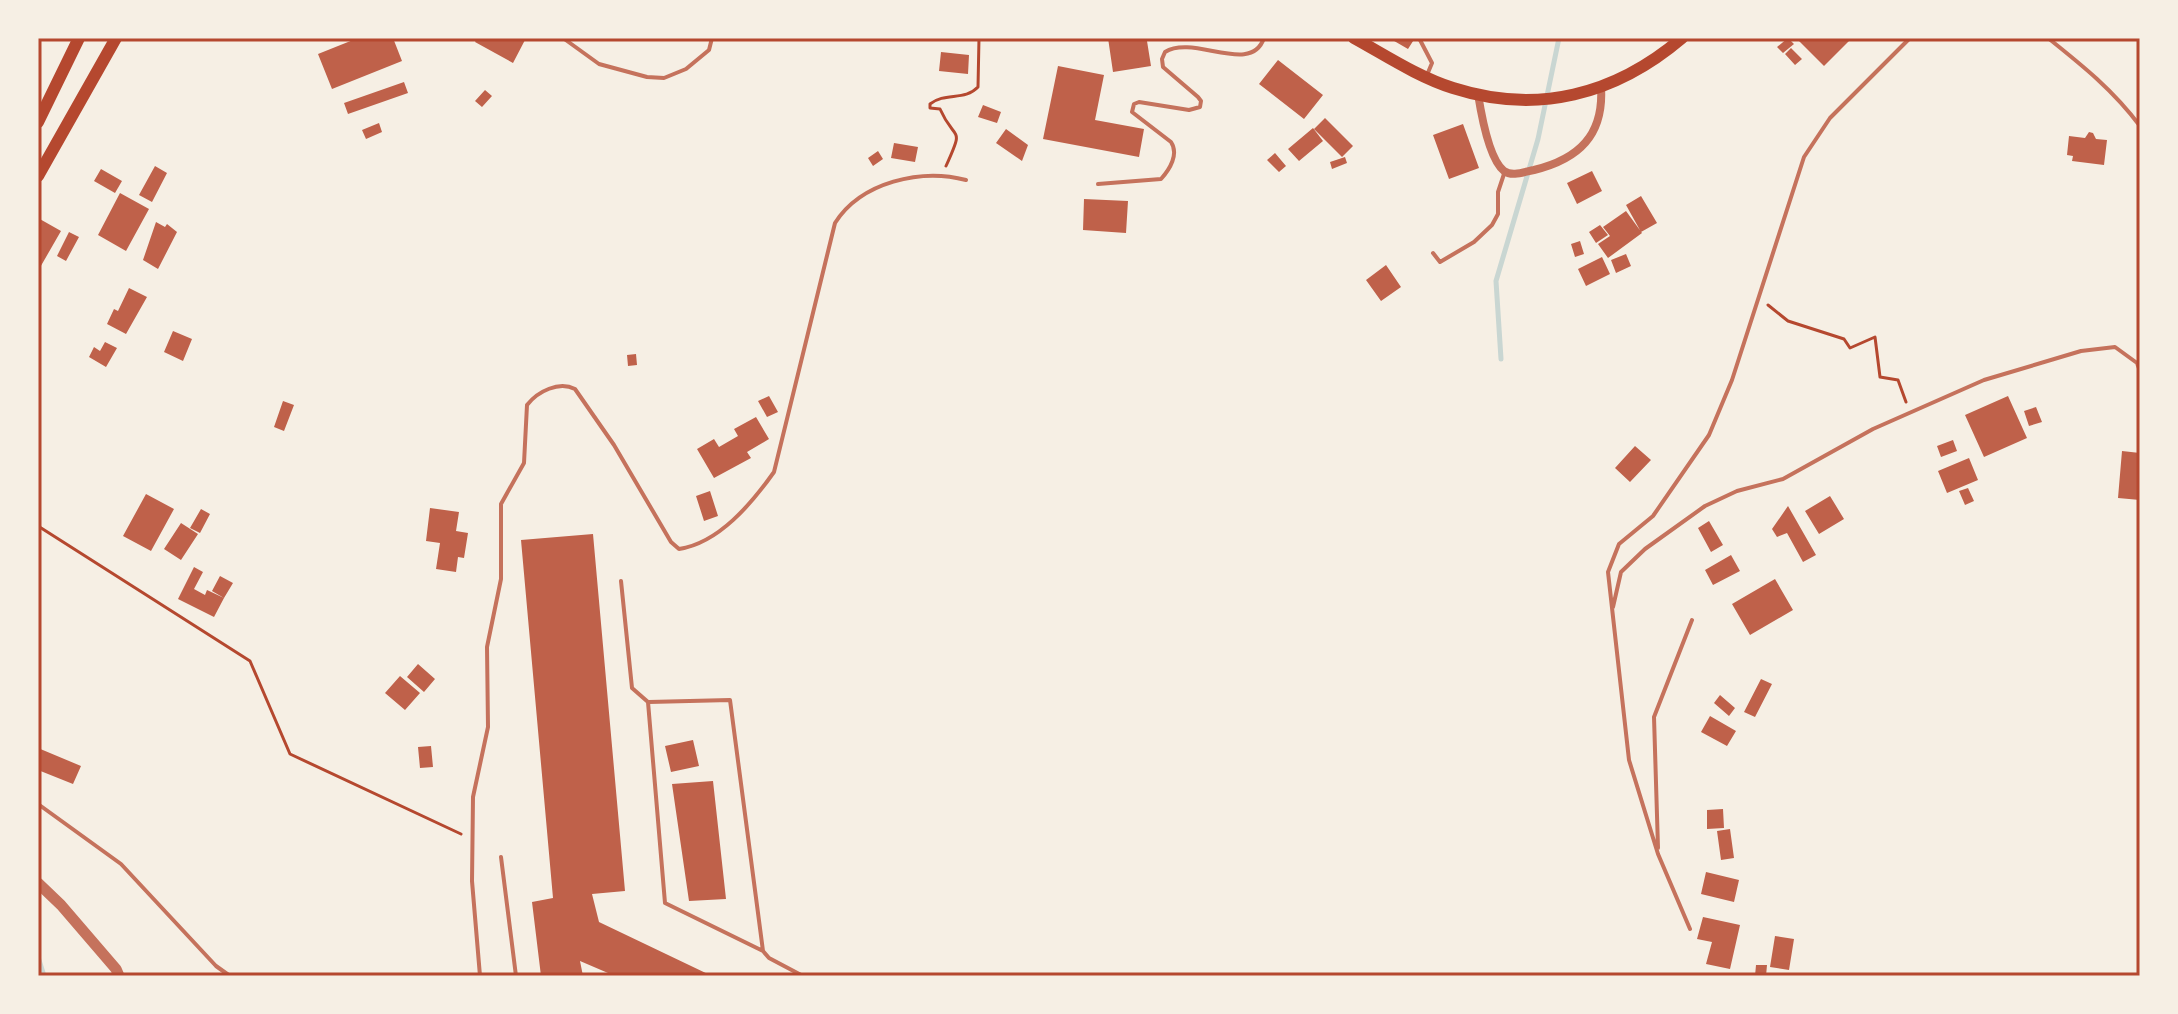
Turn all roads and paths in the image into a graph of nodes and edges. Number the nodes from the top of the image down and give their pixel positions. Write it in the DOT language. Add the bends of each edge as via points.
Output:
graph roads {
  1 [pos="79,38"];
  2 [pos="116,38"];
  3 [pos="563,38"];
  4 [pos="712,38"];
  5 [pos="979,38"];
  6 [pos="1264,38"];
  7 [pos="1354,38"];
  8 [pos="1419,38"];
  9 [pos="1682,38"];
  10 [pos="1910,38"];
  11 [pos="2048,38"];
  12 [pos="1426,76"];
  13 [pos="1601,87"];
  14 [pos="1478,94"];
  15 [pos="38,122"];
  16 [pos="2140,126"];
  17 [pos="1505,172"];
  18 [pos="943,174"];
  19 [pos="38,176"];
  20 [pos="966,180"];
  21 [pos="1098,184"];
  22 [pos="1433,253"];
  23 [pos="1759,297"];
  24 [pos="2140,371"];
  25 [pos="1910,411"];
  26 [pos="38,526"];
  27 [pos="621,581"];
  28 [pos="1612,609"];
  29 [pos="1692,620"];
  30 [pos="648,702"];
  31 [pos="38,804"];
  32 [pos="472,839"];
  33 [pos="1658,854"];
  34 [pos="501,857"];
  35 [pos="38,883"];
  36 [pos="1690,929"];
  37 [pos="763,951"];
  38 [pos="119,976"];
  39 [pos="230,976"];
  40 [pos="480,976"];
  41 [pos="516,976"];
  42 [pos="803,976"];
  1 -- 15 [label="main road"];
  2 -- 19 [label="main road"];
  3 -- 4 [label="lane" via="599,64 664,78 697,60 709,50"];
  5 -- 18 [label="path" via="978,87 967,96 947,96 930,104 940,109 959,139"];
  6 -- 21 [label="lane" via="1247,55 1182,46 1165,52 1163,67 1198,97 1200,107 1134,104 1132,112 1171,142 1175,156 1161,179"];
  7 -- 12 [label="main road"];
  8 -- 12 [label="lane" via="1432,63"];
  9 -- 13 [label="main road"];
  10 -- 23 [label="lane" via="1830,118 1804,157"];
  11 -- 16 [label="lane" via="2105,84"];
  12 -- 14 [label="main road"];
  13 -- 14 [label="main road" via="1538,101"];
  13 -- 17 [label="street" via="1600,116 1586,143 1557,164"];
  14 -- 17 [label="street" via="1494,157"];
  17 -- 22 [label="lane" via="1492,225 1440,262"];
  18 -- 20 [label="lane"];
  18 -- 32 [label="lane" via="876,187 842,211 774,472 737,515 694,546 679,549 671,542 575,389 548,389 527,405 524,463 501,504 501,579 487,647 488,727 473,797"];
  23 -- 25 [label="path" via="1788,321 1844,339 1850,348 1875,337 1880,377 1898,380"];
  23 -- 28 [label="lane" via="1709,435 1653,516 1619,544 1608,572"];
  24 -- 25 [label="lane" via="2115,347 2081,351 1984,380"];
  25 -- 28 [label="lane" via="1783,479 1705,506 1621,572"];
  26 -- 32 [label="path" via="250,661 290,754"];
  27 -- 30 [label="lane" via="632,688"];
  28 -- 33 [label="lane" via="1629,760"];
  29 -- 33 [label="lane" via="1654,717"];
  30 -- 37 [label="lane" via="665,903"];
  30 -- 37 [label="lane" via="730,700"];
  31 -- 39 [label="lane" via="121,864"];
  32 -- 40 [label="lane"];
  33 -- 36 [label="lane"];
  34 -- 41 [label="lane"];
  35 -- 38 [label="street"];
  37 -- 42 [label="lane"];
}
